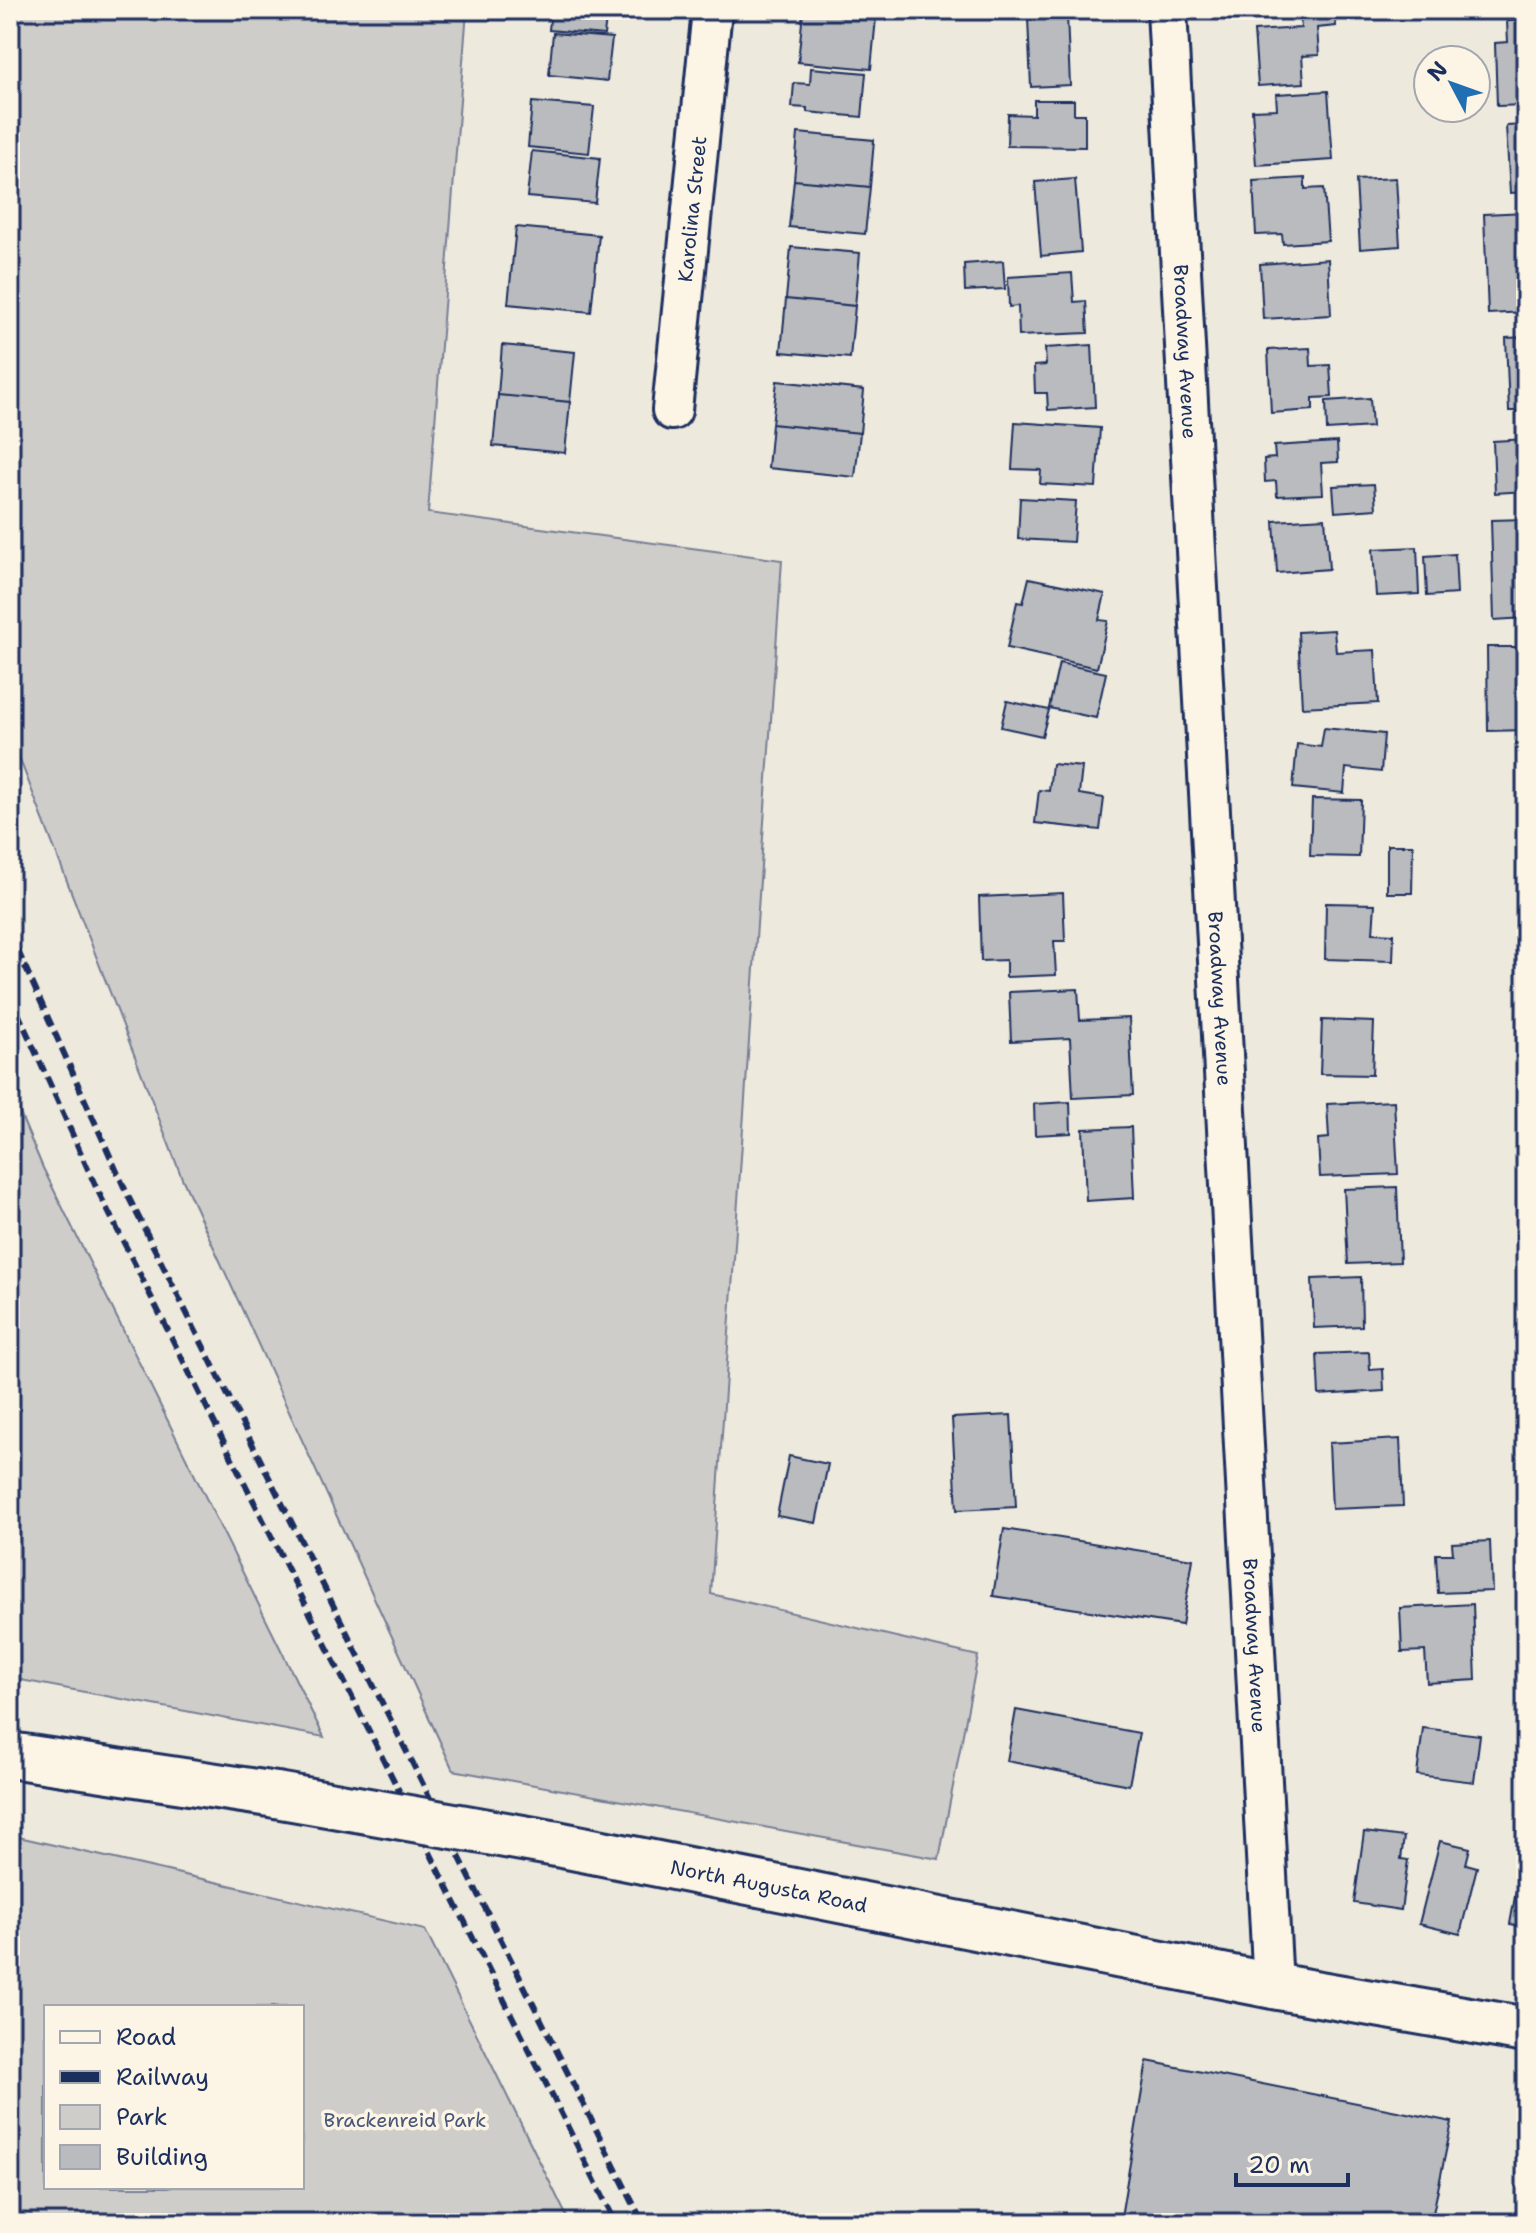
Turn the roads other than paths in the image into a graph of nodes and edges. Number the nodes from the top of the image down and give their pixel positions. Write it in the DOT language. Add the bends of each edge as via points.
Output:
graph roads {
  1 [pos="712,10"];
  2 [pos="1167,10"];
  3 [pos="672,410"];
  4 [pos="10,1755"];
  5 [pos="1273,1986"];
  6 [pos="1526,2030"];
  1 -- 3 [label="street, Karolina Street"];
  2 -- 5 [label="street, Broadway Avenue"];
  4 -- 5 [label="main road, North Augusta Road, bridge" via="557,1844"];
  5 -- 6 [label="main road, North Augusta Road"];
}
